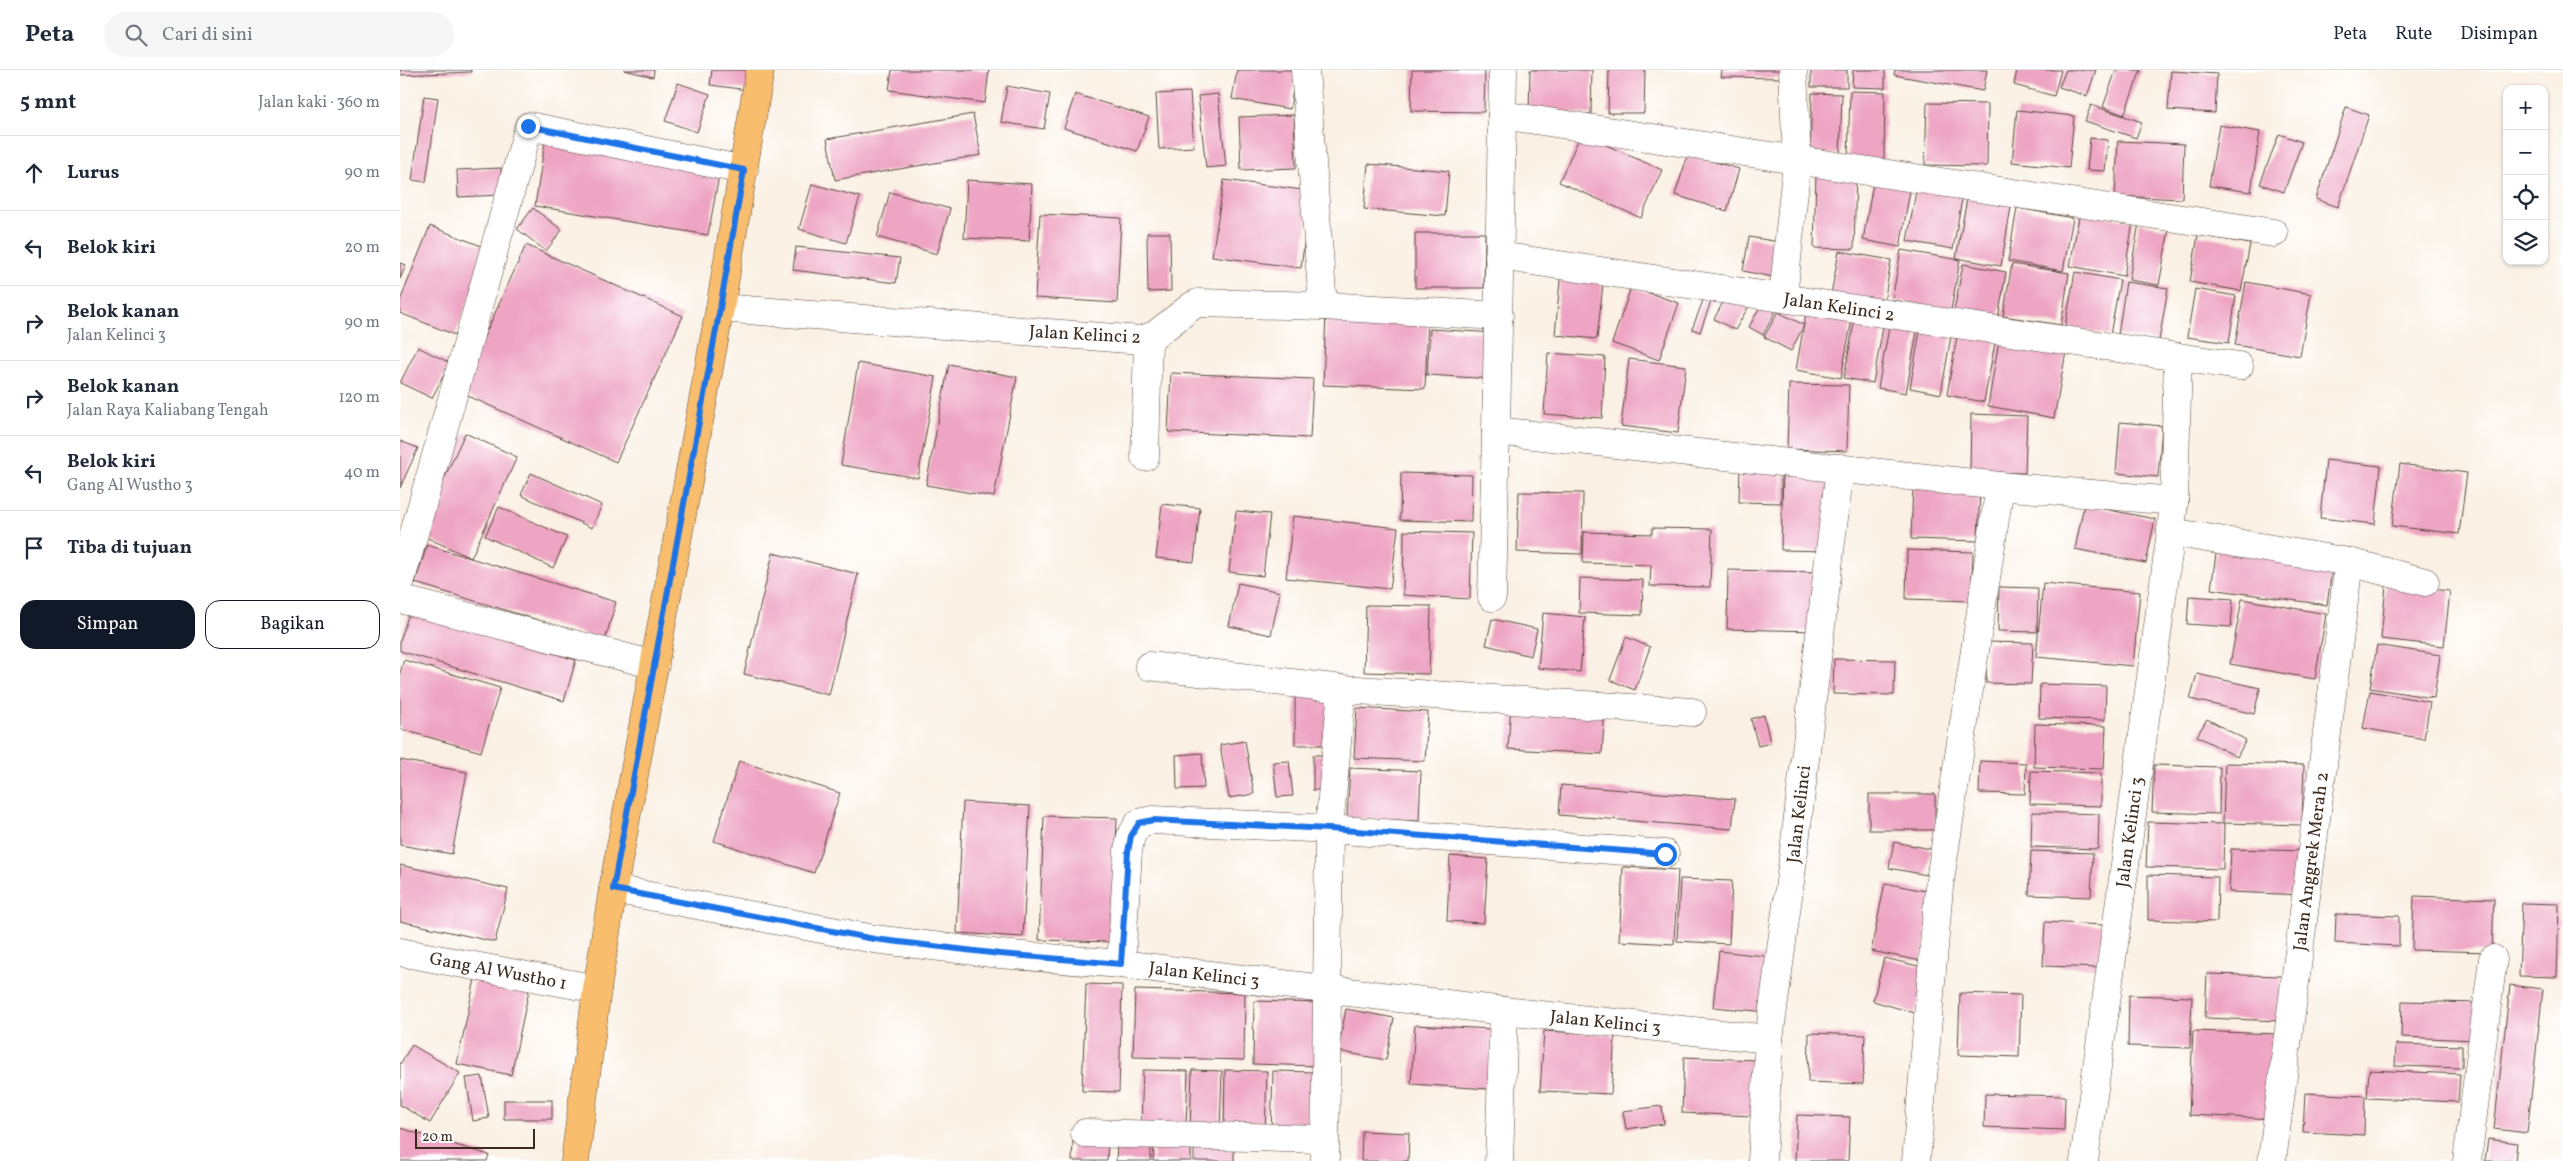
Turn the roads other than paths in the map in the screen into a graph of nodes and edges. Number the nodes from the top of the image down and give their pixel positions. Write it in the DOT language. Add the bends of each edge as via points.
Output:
graph roads {
  1 [pos="760,70"];
  2 [pos="1305,70"];
  3 [pos="1503,70"];
  4 [pos="1793,70"];
  5 [pos="1502,114"];
  6 [pos="1797,161"];
  7 [pos="744,170"];
  8 [pos="2274,233"];
  9 [pos="1499,256"];
  10 [pos="1783,298"];
  11 [pos="1323,306"];
  12 [pos="720,308"];
  13 [pos="1499,316"];
  14 [pos="1148,339"];
  15 [pos="2178,357"];
  16 [pos="2239,366"];
  17 [pos="1496,431"];
  18 [pos="1145,458"];
  19 [pos="1840,468"];
  20 [pos="2000,486"];
  21 [pos="2174,501"];
  22 [pos="2171,532"];
  23 [pos="406,533"];
  24 [pos="2349,562"];
  25 [pos="2425,582"];
  26 [pos="400,583"];
  27 [pos="1492,597"];
  28 [pos="400,599"];
  29 [pos="655,665"];
  30 [pos="1149,666"];
  31 [pos="1342,689"];
  32 [pos="1692,712"];
  33 [pos="1329,829"];
  34 [pos="1665,854"];
  35 [pos="613,889"];
  36 [pos="400,952"];
  37 [pos="2493,959"];
  38 [pos="1121,964"];
  39 [pos="597,990"];
  40 [pos="1326,990"];
  41 [pos="1504,1011"];
  42 [pos="1769,1038"];
  43 [pos="1085,1133"];
  44 [pos="1325,1150"];
  45 [pos="575,1161"];
  46 [pos="1499,1161"];
  47 [pos="1762,1161"];
  48 [pos="1916,1161"];
  49 [pos="2084,1161"];
  50 [pos="2272,1161"];
  51 [pos="2467,1161"];
  1 -- 7 [label="main road"];
  2 -- 11 [label="street"];
  3 -- 5 [label="street"];
  4 -- 6 [label="street"];
  5 -- 6 [label="street"];
  5 -- 9 [label="street"];
  6 -- 8 [label="street"];
  6 -- 10 [label="street"];
  7 -- 12 [label="main road"];
  7 -- 23 [label="street" via="528,126 448,420"];
  9 -- 10 [label="street, Jalan Kelinci 2"];
  9 -- 13 [label="street"];
  10 -- 15 [label="street, Jalan Kelinci 2"];
  11 -- 13 [label="street, Jalan Kelinci 2"];
  11 -- 14 [label="street, Jalan Kelinci 2" via="1198,303"];
  12 -- 14 [label="street, Jalan Kelinci 2"];
  12 -- 29 [label="main road"];
  13 -- 17 [label="street"];
  14 -- 18 [label="street"];
  15 -- 16 [label="street, Jalan Kelinci 2"];
  15 -- 21 [label="street"];
  17 -- 19 [label="street"];
  17 -- 27 [label="street"];
  19 -- 20 [label="street"];
  19 -- 42 [label="street, Jalan Kelinci"];
  20 -- 21 [label="street"];
  20 -- 48 [label="street" via="1939,887"];
  21 -- 22 [label="street, Jalan Kelinci 3"];
  22 -- 24 [label="street"];
  22 -- 49 [label="street, Jalan Kelinci 3"];
  23 -- 26 [label="street"];
  24 -- 25 [label="street"];
  24 -- 50 [label="street, Jalan Anggrek Merah 2"];
  28 -- 29 [label="street"];
  29 -- 35 [label="main road"];
  30 -- 31 [label="street"];
  31 -- 32 [label="street"];
  31 -- 33 [label="street"];
  33 -- 34 [label="street"];
  33 -- 38 [label="street" via="1153,820 1139,823 1131,836 1128,852"];
  33 -- 40 [label="street"];
  35 -- 38 [label="street, Jalan Kelinci 3" via="874,939"];
  35 -- 39 [label="main road"];
  36 -- 39 [label="street, Gang Al Wustho 1"];
  37 -- 51 [label="street"];
  38 -- 40 [label="street, Jalan Kelinci 3"];
  39 -- 45 [label="main road"];
  40 -- 41 [label="street, Jalan Kelinci 3"];
  40 -- 44 [label="street"];
  41 -- 42 [label="street, Jalan Kelinci 3"];
  41 -- 46 [label="street"];
  42 -- 47 [label="street, Jalan Kelinci"];
  43 -- 44 [label="street"];
}
